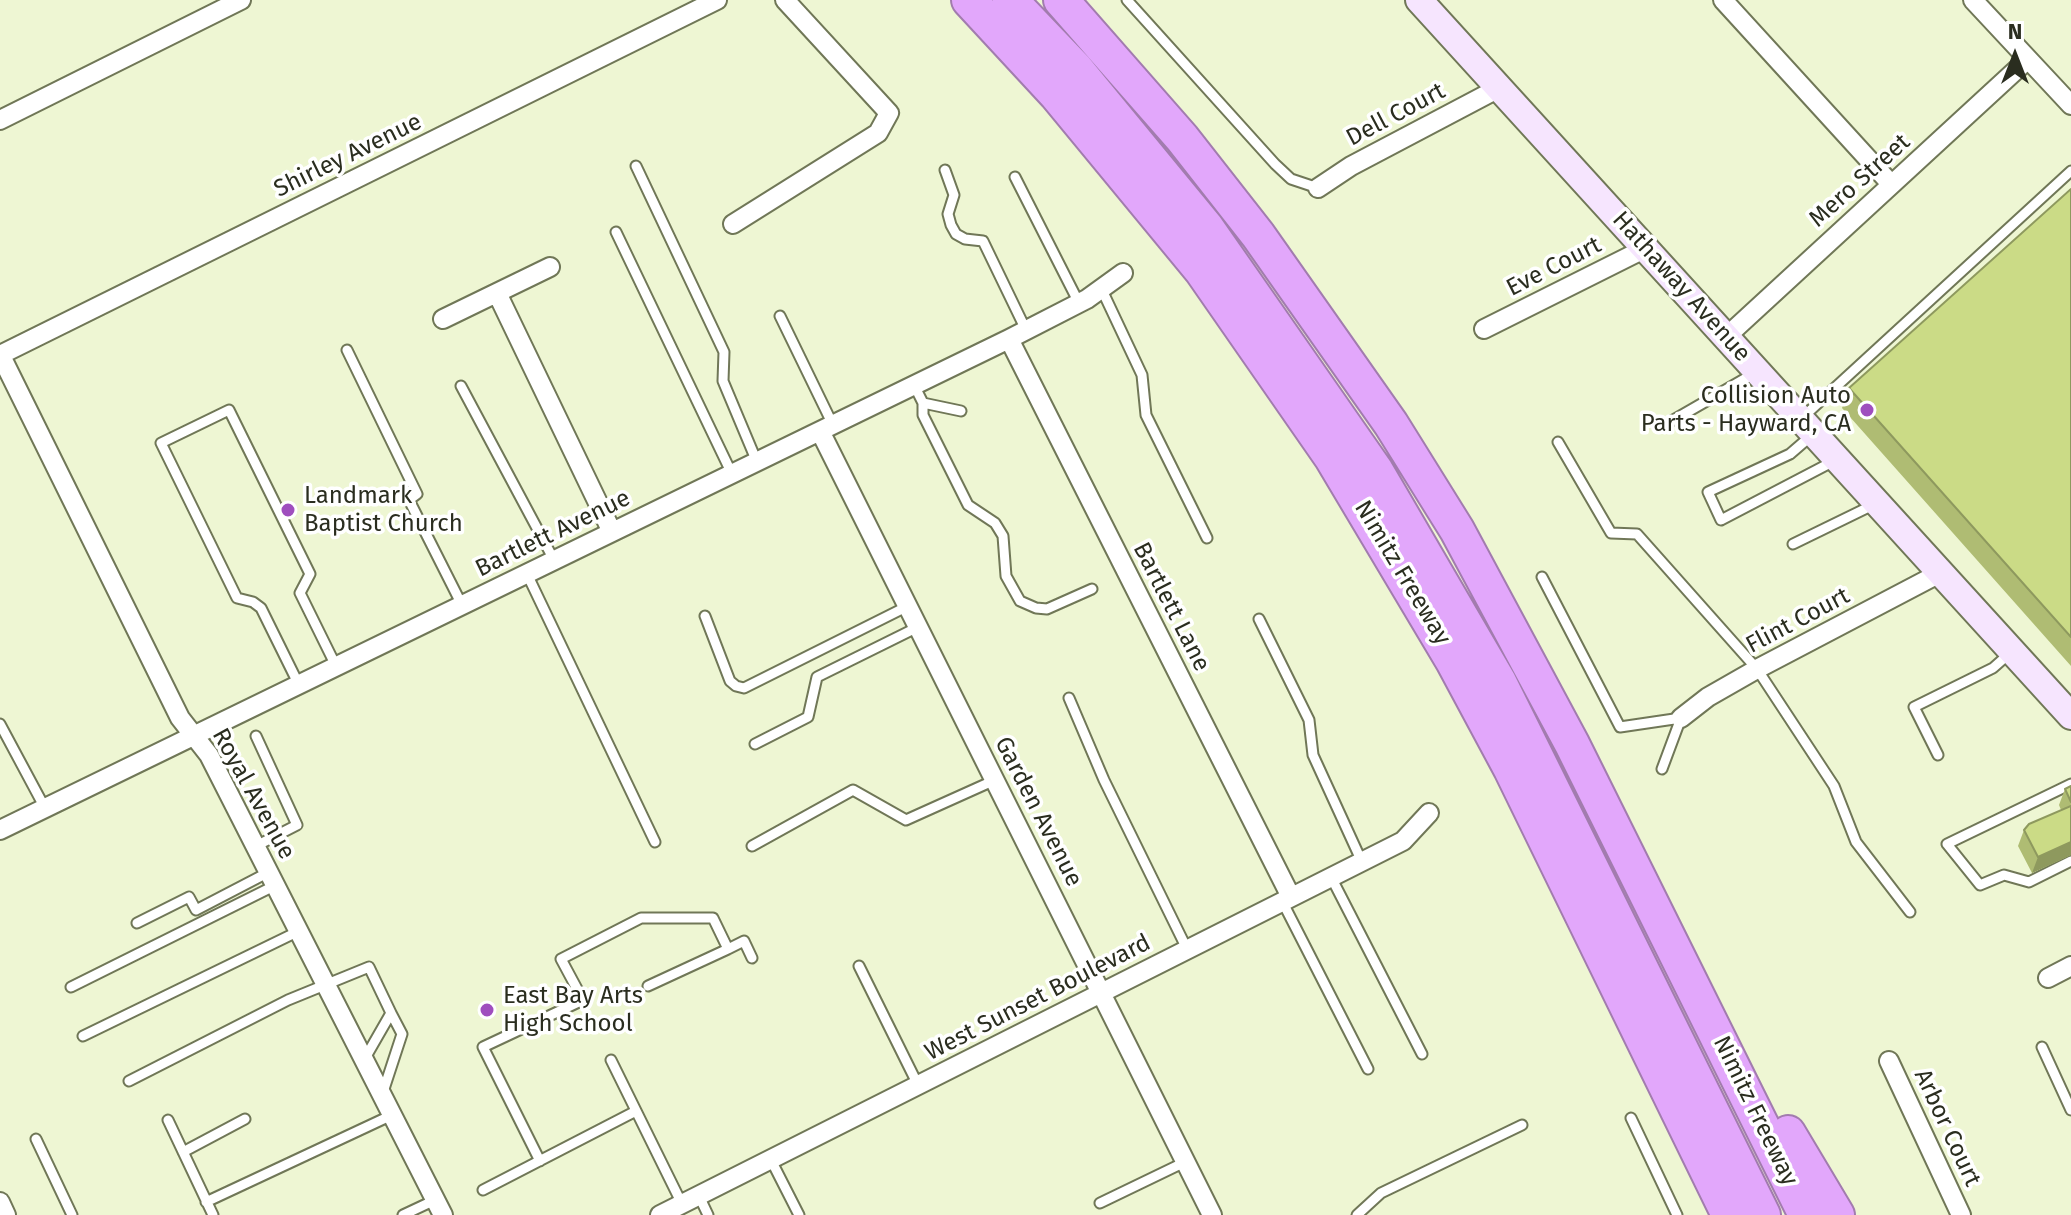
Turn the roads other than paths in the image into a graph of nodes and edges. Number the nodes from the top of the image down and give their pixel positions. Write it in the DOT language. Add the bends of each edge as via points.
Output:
graph roads {
  1 [pos="241,0"];
  2 [pos="717,0"];
  3 [pos="785,0"];
  4 [pos="969,0"];
  5 [pos="1010,0"];
  6 [pos="1061,0"];
  7 [pos="1127,0"];
  8 [pos="1419,0"];
  9 [pos="1723,0"];
  10 [pos="1973,0"];
  11 [pos="2027,60"];
  12 [pos="1499,88"];
  13 [pos="2071,105"];
  14 [pos="0,120"];
  15 [pos="636,166"];
  16 [pos="945,170"];
  17 [pos="2071,171"];
  18 [pos="1015,177"];
  19 [pos="1891,184"];
  20 [pos="1318,188"];
  21 [pos="733,224"];
  22 [pos="616,232"];
  23 [pos="1646,248"];
  24 [pos="550,267"];
  25 [pos="1123,273"];
  26 [pos="1101,288"];
  27 [pos="497,293"];
  28 [pos="1079,303"];
  29 [pos="780,316"];
  30 [pos="443,319"];
  31 [pos="1484,329"];
  32 [pos="1017,334"];
  33 [pos="1726,337"];
  34 [pos="347,350"];
  35 [pos="0,354"];
  36 [pos="1758,372"];
  37 [pos="914,385"];
  38 [pos="461,386"];
  39 [pos="923,403"];
  40 [pos="961,411"];
  41 [pos="1670,422"];
  42 [pos="1807,426"];
  43 [pos="826,428"];
  44 [pos="1558,442"];
  45 [pos="1837,460"];
  46 [pos="757,462"];
  47 [pos="732,474"];
  48 [pos="1877,503"];
  49 [pos="612,532"];
  50 [pos="1207,538"];
  51 [pos="1793,544"];
  52 [pos="554,560"];
  53 [pos="1940,573"];
  54 [pos="527,574"];
  55 [pos="1542,577"];
  56 [pos="1092,589"];
  57 [pos="462,605"];
  58 [pos="908,606"];
  59 [pos="705,616"];
  60 [pos="1259,619"];
  61 [pos="918,627"];
  62 [pos="2012,651"];
  63 [pos="336,666"];
  64 [pos="1757,669"];
  65 [pos="299,685"];
  66 [pos="1069,698"];
  67 [pos="2071,716"];
  68 [pos="1681,718"];
  69 [pos="0,724"];
  70 [pos="193,736"];
  71 [pos="256,736"];
  72 [pos="755,744"];
  73 [pos="1938,755"];
  74 [pos="1662,769"];
  75 [pos="995,780"];
  76 [pos="2071,784"];
  77 [pos="45,808"];
  78 [pos="1429,813"];
  79 [pos="0,830"];
  80 [pos="655,842"];
  81 [pos="256,846"];
  82 [pos="752,846"];
  83 [pos="2071,861"];
  84 [pos="1362,862"];
  85 [pos="1331,877"];
  86 [pos="272,879"];
  87 [pos="1286,899"];
  88 [pos="1910,912"];
  89 [pos="1660,918"];
  90 [pos="137,923"];
  91 [pos="299,931"];
  92 [pos="728,949"];
  93 [pos="1187,949"];
  94 [pos="752,958"];
  95 [pos="859,966"];
  96 [pos="2071,966"];
  97 [pos="2048,978"];
  98 [pos="325,983"];
  99 [pos="648,986"];
  100 [pos="71,987"];
  101 [pos="1101,992"];
  102 [pos="391,1013"];
  103 [pos="83,1036"];
  104 [pos="2042,1047"];
  105 [pos="1422,1054"];
  106 [pos="364,1060"];
  107 [pos="611,1060"];
  108 [pos="1889,1061"];
  109 [pos="1368,1069"];
  110 [pos="129,1081"];
  111 [pos="919,1087"];
  112 [pos="382,1096"];
  113 [pos="2071,1110"];
  114 [pos="636,1111"];
  115 [pos="392,1115"];
  116 [pos="1631,1118"];
  117 [pos="245,1119"];
  118 [pos="168,1120"];
  119 [pos="1522,1125"];
  120 [pos="36,1139"];
  121 [pos="183,1152"];
  122 [pos="771,1160"];
  123 [pos="540,1161"];
  124 [pos="1185,1162"];
  125 [pos="483,1190"];
  126 [pos="690,1200"];
  127 [pos="0,1202"];
  128 [pos="206,1202"];
  129 [pos="1100,1203"];
  130 [pos="439,1207"];
  131 [pos="1724,1210"];
  132 [pos="1206,1213"];
  133 [pos="6,1215"];
  134 [pos="72,1215"];
  135 [pos="213,1215"];
  136 [pos="403,1215"];
  137 [pos="660,1215"];
  138 [pos="708,1215"];
  139 [pos="799,1215"];
  140 [pos="1357,1215"];
  141 [pos="1677,1215"];
  142 [pos="1763,1215"];
  143 [pos="1806,1215"];
  144 [pos="1837,1215"];
  145 [pos="1961,1215"];
  1 -- 14 [label="street"];
  2 -- 35 [label="street, Shirley Avenue"];
  3 -- 21 [label="street" via="889,113 878,133"];
  4 -- 131 [label="highway, Nimitz Freeway" via="1056,94 1202,271 1332,458 1438,634 1511,769"];
  5 -- 142 [label="highway" via="1076,69 1206,227 1376,471 1499,682"];
  6 -- 89 [label="highway, Nimitz Freeway" via="1182,138 1391,424 1512,628"];
  7 -- 20 [label="lane" via="1275,164 1291,179"];
  8 -- 12 [label="street, Hathaway Avenue"];
  9 -- 19 [label="street"];
  10 -- 11 [label="street"];
  11 -- 13 [label="street"];
  11 -- 19 [label="street, Mero Street"];
  12 -- 20 [label="street, Dell Court"];
  12 -- 23 [label="street, Hathaway Avenue"];
  15 -- 46 [label="lane" via="724,352 725,389"];
  16 -- 32 [label="lane" via="954,195 948,214 951,225 965,239 983,241"];
  17 -- 42 [label="lane"];
  18 -- 28 [label="lane"];
  19 -- 33 [label="street, Mero Street"];
  22 -- 47 [label="lane"];
  23 -- 31 [label="street, Eve Court"];
  23 -- 33 [label="street, Hathaway Avenue"];
  24 -- 27 [label="street"];
  25 -- 26 [label="street, Bartlett Avenue"];
  26 -- 28 [label="street, Bartlett Avenue"];
  26 -- 50 [label="lane" via="1142,375 1146,415"];
  27 -- 30 [label="street"];
  27 -- 49 [label="street"];
  28 -- 32 [label="street, Bartlett Avenue"];
  29 -- 43 [label="lane"];
  32 -- 37 [label="street, Bartlett Avenue"];
  32 -- 87 [label="street, Bartlett Lane"];
  33 -- 36 [label="street, Hathaway Avenue"];
  34 -- 57 [label="lane" via="417,494 409,500"];
  35 -- 70 [label="street, Royal Avenue"];
  36 -- 41 [label="lane"];
  36 -- 42 [label="street, Hathaway Avenue"];
  37 -- 39 [label="lane"];
  37 -- 43 [label="street, Bartlett Avenue"];
  38 -- 52 [label="lane"];
  39 -- 40 [label="lane"];
  39 -- 56 [label="lane" via="923,415 968,505 995,523 1003,536 1006,576 1020,601 1047,609"];
  42 -- 45 [label="street, Hathaway Avenue"];
  42 -- 45 [label="lane" via="1790,454 1708,492 1721,520"];
  43 -- 46 [label="street, Bartlett Avenue"];
  43 -- 58 [label="street, Garden Avenue"];
  44 -- 64 [label="lane" via="1611,533 1637,534"];
  45 -- 48 [label="street, Hathaway Avenue"];
  46 -- 47 [label="street, Bartlett Avenue"];
  47 -- 49 [label="street, Bartlett Avenue"];
  48 -- 51 [label="lane"];
  48 -- 53 [label="street, Hathaway Avenue"];
  49 -- 52 [label="street, Bartlett Avenue"];
  52 -- 54 [label="street, Bartlett Avenue"];
  53 -- 62 [label="street, Hathaway Avenue"];
  53 -- 64 [label="street, Flint Court"];
  54 -- 57 [label="street, Bartlett Avenue"];
  54 -- 80 [label="lane"];
  55 -- 68 [label="lane" via="1620,727"];
  57 -- 63 [label="street, Bartlett Avenue"];
  58 -- 59 [label="lane" via="744,688 730,681"];
  58 -- 61 [label="street, Garden Avenue"];
  60 -- 84 [label="lane" via="1309,720 1313,755"];
  61 -- 72 [label="lane" via="817,677 808,717"];
  61 -- 75 [label="street, Garden Avenue"];
  62 -- 67 [label="street, Hathaway Avenue"];
  62 -- 73 [label="lane" via="1993,668 1914,707"];
  63 -- 65 [label="street, Bartlett Avenue"];
  63 -- 65 [label="lane" via="300,593 310,574 229,410 161,443 237,598 261,608"];
  64 -- 68 [label="street, Flint Court"];
  64 -- 88 [label="lane" via="1834,786 1856,842"];
  65 -- 70 [label="street, Bartlett Avenue"];
  66 -- 93 [label="lane"];
  68 -- 74 [label="lane"];
  69 -- 77 [label="lane"];
  70 -- 77 [label="street, Bartlett Avenue"];
  70 -- 81 [label="street, Royal Avenue" via="209,755"];
  71 -- 81 [label="lane" via="297,825"];
  75 -- 82 [label="lane" via="906,820 853,790"];
  75 -- 101 [label="street, Garden Avenue"];
  76 -- 83 [label="lane" via="1947,844 1980,885 2004,875 2029,882"];
  77 -- 79 [label="street, Bartlett Avenue"];
  78 -- 84 [label="street, West Sunset Boulevard" via="1403,841"];
  81 -- 86 [label="street, Royal Avenue"];
  84 -- 85 [label="street, West Sunset Boulevard"];
  85 -- 87 [label="street, West Sunset Boulevard"];
  85 -- 105 [label="lane"];
  86 -- 90 [label="lane" via="196,910 189,897"];
  86 -- 91 [label="street, Royal Avenue"];
  86 -- 100 [label="lane"];
  87 -- 93 [label="street, West Sunset Boulevard"];
  87 -- 109 [label="lane"];
  89 -- 143 [label="highway, Nimitz Freeway"];
  89 -- 144 [label="highway"];
  91 -- 98 [label="street, Royal Avenue"];
  91 -- 103 [label="lane"];
  92 -- 94 [label="lane" via="744,941"];
  92 -- 99 [label="lane"];
  92 -- 123 [label="lane" via="713,918 641,918 561,959 583,1000 483,1047"];
  93 -- 101 [label="street, West Sunset Boulevard"];
  95 -- 111 [label="lane"];
  96 -- 97 [label="street"];
  98 -- 102 [label="lane" via="369,967"];
  98 -- 106 [label="street, Royal Avenue"];
  98 -- 110 [label="lane"];
  101 -- 111 [label="street, West Sunset Boulevard"];
  101 -- 124 [label="street, Garden Avenue"];
  102 -- 106 [label="lane"];
  102 -- 112 [label="lane" via="402,1034"];
  104 -- 113 [label="lane"];
  106 -- 112 [label="street, Royal Avenue"];
  107 -- 114 [label="lane"];
  108 -- 145 [label="street, Arbor Court"];
  111 -- 122 [label="street, West Sunset Boulevard"];
  112 -- 115 [label="street, Royal Avenue"];
  114 -- 123 [label="lane"];
  114 -- 126 [label="lane"];
  115 -- 128 [label="lane"];
  115 -- 130 [label="street, Royal Avenue"];
  116 -- 141 [label="lane"];
  117 -- 121 [label="lane"];
  118 -- 121 [label="lane"];
  119 -- 140 [label="lane" via="1381,1193"];
  120 -- 134 [label="lane"];
  121 -- 128 [label="lane"];
  122 -- 126 [label="street, West Sunset Boulevard"];
  122 -- 139 [label="lane"];
  123 -- 125 [label="lane"];
  124 -- 129 [label="lane"];
  124 -- 132 [label="street, Garden Avenue"];
  126 -- 137 [label="street, West Sunset Boulevard"];
  126 -- 138 [label="lane"];
  127 -- 133 [label="street"];
  128 -- 135 [label="lane"];
  130 -- 136 [label="lane"];
}
